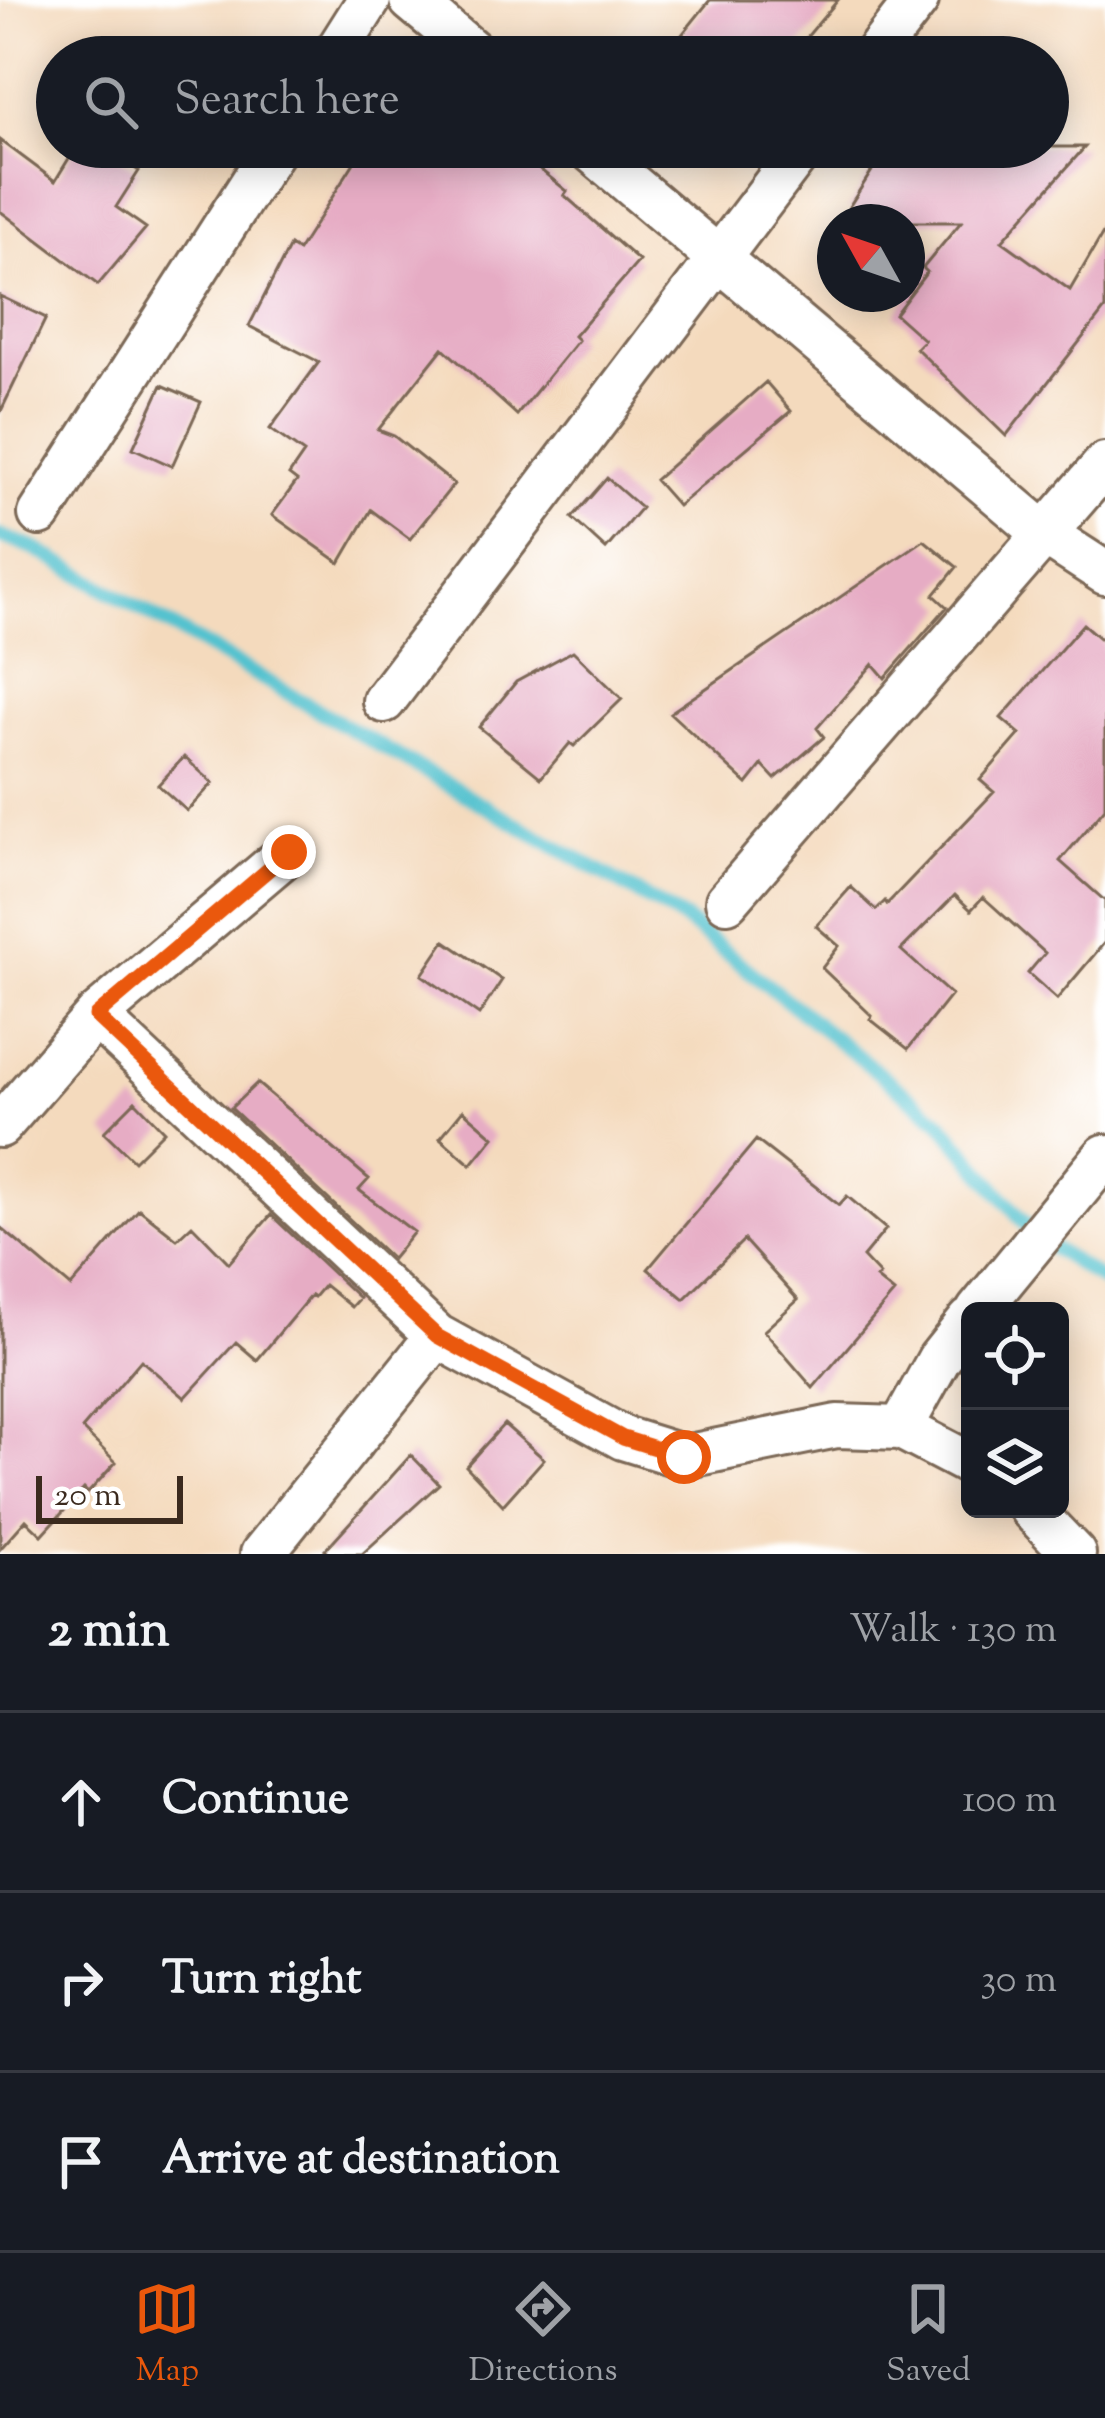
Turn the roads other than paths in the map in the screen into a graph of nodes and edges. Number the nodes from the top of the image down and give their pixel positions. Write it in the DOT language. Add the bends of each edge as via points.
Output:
graph roads {
  1 [pos="370,0"];
  2 [pos="411,0"];
  3 [pos="917,0"];
  4 [pos="347,36"];
  5 [pos="454,36"];
  6 [pos="889,36"];
  7 [pos="262,168"];
  8 [pos="611,168"];
  9 [pos="787,168"];
  10 [pos="718,257"];
  11 [pos="1105,464"];
  12 [pos="40,514"];
  13 [pos="1045,535"];
  14 [pos="1105,573"];
  15 [pos="384,701"];
  16 [pos="289,852"];
  17 [pos="727,901"];
  18 [pos="96,1016"];
  19 [pos="0,1126"];
  20 [pos="1105,1156"];
  21 [pos="985,1302"];
  22 [pos="961,1331"];
  23 [pos="437,1336"];
  24 [pos="901,1428"];
  25 [pos="961,1459"];
  26 [pos="1040,1518"];
  27 [pos="262,1554"];
  28 [pos="1074,1554"];
  1 -- 4 [label="street"];
  2 -- 5 [label="street"];
  3 -- 6 [label="street"];
  7 -- 12 [label="street"];
  8 -- 10 [label="street"];
  9 -- 10 [label="street"];
  10 -- 13 [label="street"];
  10 -- 15 [label="street"];
  11 -- 13 [label="street"];
  13 -- 14 [label="street"];
  13 -- 17 [label="street"];
  16 -- 18 [label="street"];
  18 -- 19 [label="street"];
  18 -- 23 [label="street"];
  20 -- 21 [label="street"];
  22 -- 24 [label="street"];
  23 -- 24 [label="street" via="623,1438 684,1457 837,1426"];
  23 -- 27 [label="street"];
  24 -- 25 [label="street"];
  26 -- 28 [label="street"];
}
